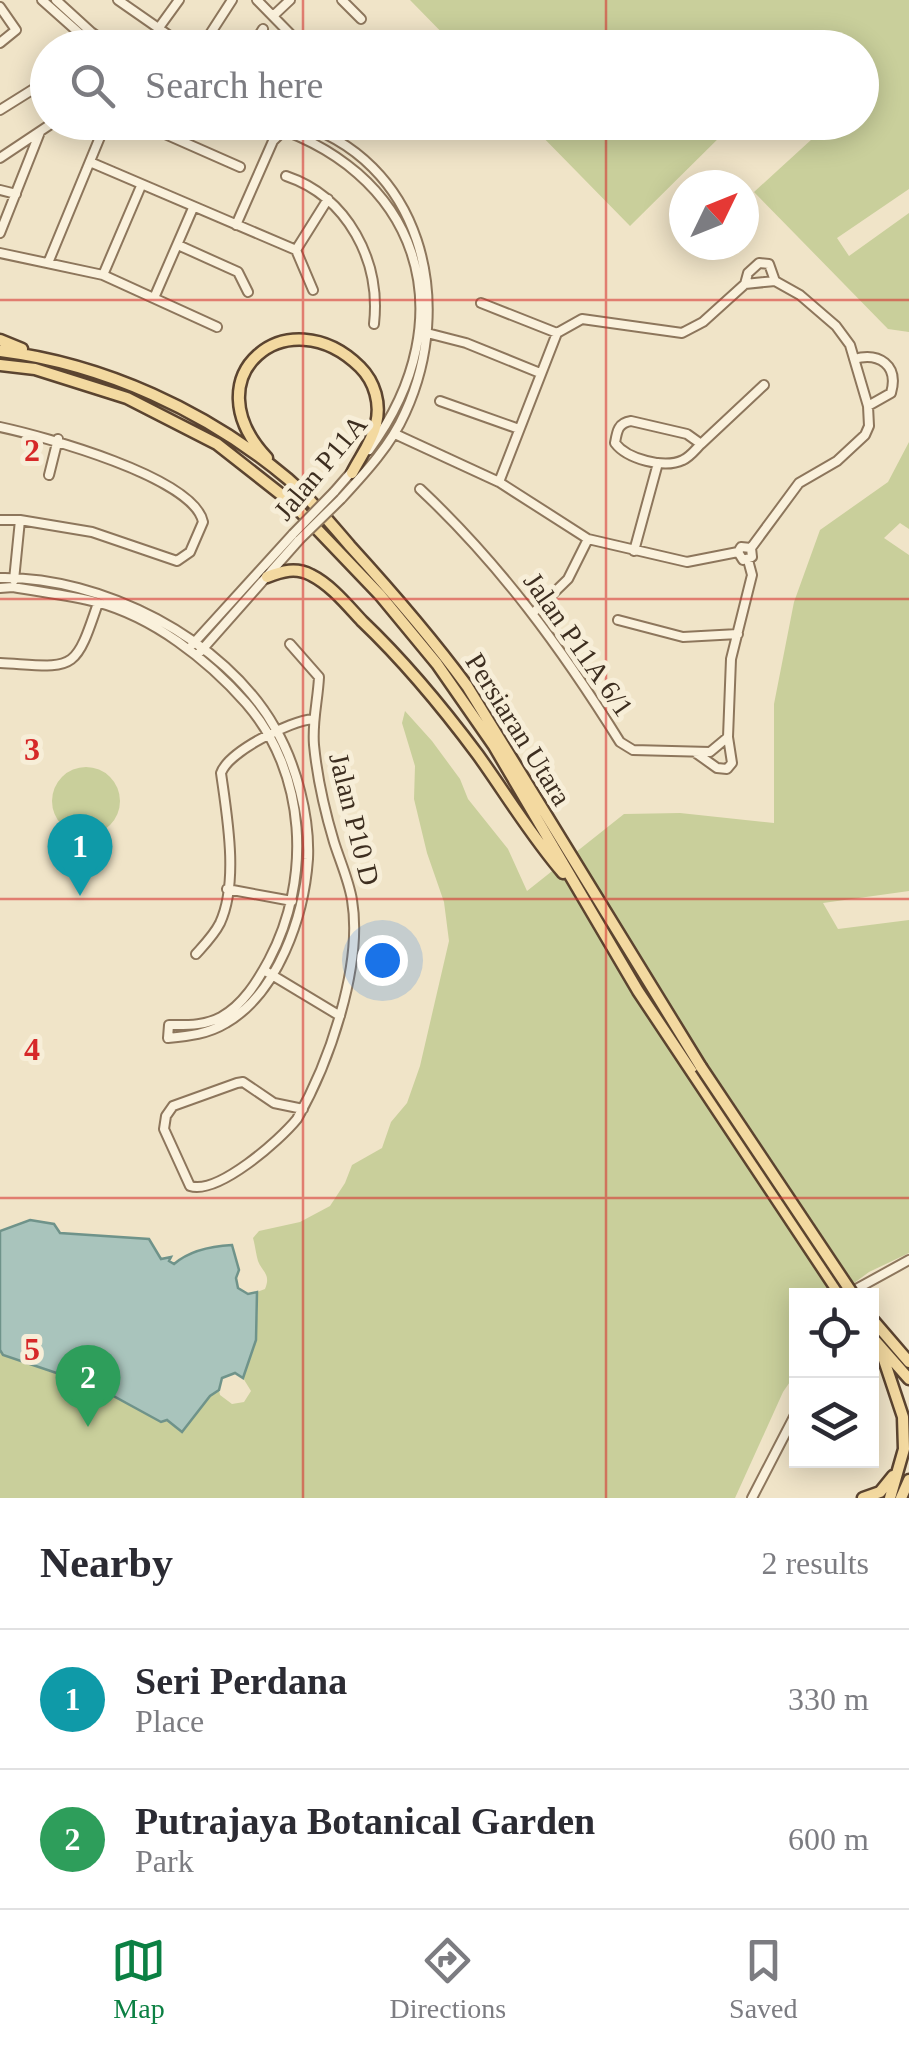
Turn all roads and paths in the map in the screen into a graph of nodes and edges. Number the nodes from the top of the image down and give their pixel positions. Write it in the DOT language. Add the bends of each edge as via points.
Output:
graph roads {
  1 [pos="42,0"];
  2 [pos="56,0"];
  3 [pos="118,0"];
  4 [pos="178,0"];
  5 [pos="232,0"];
  6 [pos="257,0"];
  7 [pos="290,0"];
  8 [pos="342,0"];
  9 [pos="0,8"];
  10 [pos="273,16"];
  11 [pos="361,19"];
  12 [pos="158,29"];
  13 [pos="76,30"];
  14 [pos="80,30"];
  15 [pos="213,30"];
  16 [pos="287,30"];
  17 [pos="0,43"];
  18 [pos="30,91"];
  19 [pos="0,110"];
  20 [pos="30,138"];
  21 [pos="37,140"];
  22 [pos="99,140"];
  23 [pos="179,140"];
  24 [pos="305,140"];
  25 [pos="336,140"];
  26 [pos="273,141"];
  27 [pos="0,158"];
  28 [pos="90,162"];
  29 [pos="240,167"];
  30 [pos="286,176"];
  31 [pos="141,186"];
  32 [pos="0,190"];
  33 [pos="16,194"];
  34 [pos="328,199"];
  35 [pos="193,208"];
  36 [pos="236,225"];
  37 [pos="0,233"];
  38 [pos="178,245"];
  39 [pos="296,250"];
  40 [pos="0,252"];
  41 [pos="48,263"];
  42 [pos="103,275"];
  43 [pos="775,281"];
  44 [pos="745,284"];
  45 [pos="313,290"];
  46 [pos="248,292"];
  47 [pos="154,298"];
  48 [pos="481,303"];
  49 [pos="374,324"];
  50 [pos="217,327"];
  51 [pos="557,332"];
  52 [pos="425,333"];
  53 [pos="0,340"];
  54 [pos="0,350"];
  55 [pos="37,355"];
  56 [pos="854,359"];
  57 [pos="0,365"];
  58 [pos="540,373"];
  59 [pos="764,385"];
  60 [pos="440,401"];
  61 [pos="868,406"];
  62 [pos="0,427"];
  63 [pos="518,430"];
  64 [pos="394,434"];
  65 [pos="58,439"];
  66 [pos="701,444"];
  67 [pos="658,463"];
  68 [pos="352,473"];
  69 [pos="49,474"];
  70 [pos="284,476"];
  71 [pos="499,482"];
  72 [pos="420,489"];
  73 [pos="337,496"];
  74 [pos="0,520"];
  75 [pos="20,520"];
  76 [pos="296,537"];
  77 [pos="588,539"];
  78 [pos="751,548"];
  79 [pos="634,551"];
  80 [pos="738,552"];
  81 [pos="748,560"];
  82 [pos="267,577"];
  83 [pos="0,578"];
  84 [pos="13,582"];
  85 [pos="0,588"];
  86 [pos="98,603"];
  87 [pos="534,612"];
  88 [pos="618,620"];
  89 [pos="738,634"];
  90 [pos="290,644"];
  91 [pos="196,649"];
  92 [pos="0,664"];
  93 [pos="313,719"];
  94 [pos="274,734"];
  95 [pos="728,737"];
  96 [pos="695,752"];
  97 [pos="227,888"];
  98 [pos="580,893"];
  99 [pos="292,901"];
  100 [pos="196,954"];
  101 [pos="267,972"];
  102 [pos="340,1016"];
  103 [pos="696,1070"];
  104 [pos="303,1109"];
  105 [pos="909,1260"];
  106 [pos="838,1288"];
  107 [pos="848,1288"];
  108 [pos="858,1288"];
  109 [pos="879,1327"];
  110 [pos="880,1348"];
  111 [pos="909,1362"];
  112 [pos="909,1379"];
  113 [pos="789,1427"];
  114 [pos="904,1448"];
  115 [pos="909,1480"];
  116 [pos="752,1498"];
  117 [pos="864,1498"];
  118 [pos="890,1498"];
  119 [pos="901,1498"];
  1 -- 13 [label="street"];
  2 -- 14 [label="street"];
  3 -- 12 [label="street"];
  4 -- 12 [label="street"];
  5 -- 15 [label="street"];
  6 -- 10 [label="street"];
  7 -- 10 [label="street"];
  8 -- 11 [label="street"];
  9 -- 17 [label="street" via="16,30"];
  10 -- 16 [label="street"];
  18 -- 19 [label="street"];
  20 -- 27 [label="street"];
  21 -- 33 [label="street"];
  22 -- 28 [label="street"];
  23 -- 29 [label="street"];
  24 -- 52 [label="street, Jalan P11A" via="338,156 394,214 413,255"];
  25 -- 52 [label="street, Jalan P11A" via="404,209 422,251 430,295"];
  26 -- 36 [label="street"];
  28 -- 31 [label="street"];
  28 -- 41 [label="street"];
  30 -- 34 [label="street"];
  31 -- 35 [label="street"];
  31 -- 42 [label="street"];
  32 -- 33 [label="street"];
  33 -- 37 [label="street"];
  34 -- 39 [label="street"];
  34 -- 49 [label="street" via="366,254 376,282"];
  35 -- 36 [label="street"];
  35 -- 38 [label="street"];
  36 -- 39 [label="street"];
  38 -- 46 [label="street" via="238,272"];
  38 -- 47 [label="street"];
  39 -- 45 [label="street"];
  40 -- 41 [label="street"];
  41 -- 42 [label="street"];
  42 -- 47 [label="street"];
  43 -- 44 [label="street"];
  43 -- 44 [label="street" via="770,264 759,263"];
  43 -- 56 [label="street" via="836,326"];
  44 -- 51 [label="street" via="682,333 582,319"];
  47 -- 50 [label="street"];
  48 -- 51 [label="street"];
  51 -- 58 [label="street"];
  52 -- 58 [label="street"];
  52 -- 64 [label="street, Jalan P11A" via="414,394"];
  52 -- 68 [label="street, Jalan P11A" via="394,410"];
  53 -- 55 [label="main road"];
  54 -- 55 [label="main road, Persiaran Utara"];
  55 -- 70 [label="main road, Persiaran Utara" via="132,384 224,433"];
  56 -- 61 [label="street"];
  56 -- 61 [label="street" via="873,356 893,372 891,392"];
  57 -- 98 [label="main road, Persiaran Utara" via="126,398 217,444 292,502 416,636 457,691"];
  58 -- 63 [label="street"];
  59 -- 66 [label="street"];
  60 -- 63 [label="street"];
  61 -- 78 [label="street" via="865,436 799,483"];
  62 -- 65 [label="street"];
  63 -- 71 [label="street"];
  64 -- 71 [label="street"];
  64 -- 73 [label="street, Jalan P11A"];
  65 -- 69 [label="street"];
  65 -- 75 [label="street" via="138,470 196,504 204,522 190,552 170,560 92,532"];
  66 -- 67 [label="street" via="679,462"];
  66 -- 67 [label="street" via="662,427 623,422 618,449"];
  67 -- 79 [label="street"];
  68 -- 70 [label="main road" via="376,424 372,382 334,348 292,340 255,358 238,395 246,434"];
  68 -- 73 [label="street, Jalan P11A"];
  70 -- 103 [label="main road, Persiaran Utara" via="468,686"];
  71 -- 77 [label="street"];
  72 -- 87 [label="street, Jalan P11A 6/1"];
  73 -- 76 [label="street, Jalan P11A, bridge"];
  74 -- 75 [label="street"];
  75 -- 84 [label="street"];
  76 -- 82 [label="street, Jalan P11A"];
  76 -- 91 [label="street, Jalan P11A"];
  77 -- 79 [label="street"];
  77 -- 87 [label="street" via="568,579"];
  78 -- 80 [label="street"];
  78 -- 81 [label="street"];
  79 -- 80 [label="street" via="687,562"];
  80 -- 81 [label="street"];
  81 -- 89 [label="street" via="752,575"];
  82 -- 91 [label="street, Jalan P11A"];
  82 -- 98 [label="main road" via="308,573 372,630 454,724"];
  83 -- 84 [label="street"];
  84 -- 85 [label="street"];
  84 -- 86 [label="street"];
  84 -- 91 [label="street" via="67,586 112,599"];
  86 -- 91 [label="street"];
  86 -- 92 [label="street" via="82,651 72,661"];
  87 -- 96 [label="street, Jalan P11A 6/1" via="626,747"];
  88 -- 89 [label="street" via="683,636"];
  89 -- 95 [label="street"];
  90 -- 93 [label="street, Jalan P10 D" via="319,676"];
  91 -- 94 [label="street"];
  93 -- 94 [label="street"];
  93 -- 102 [label="street, Jalan P10 D" via="332,835 353,902 351,970"];
  94 -- 97 [label="street" via="234,755 221,773 230,838"];
  94 -- 99 [label="street" via="294,806 298,857"];
  94 -- 101 [label="street" via="303,805 308,856 286,946"];
  95 -- 96 [label="street, Jalan P11A 6/1" via="715,750"];
  95 -- 96 [label="street" via="727,769"];
  97 -- 99 [label="street"];
  97 -- 100 [label="street" via="220,923"];
  98 -- 103 [label="main road, Persiaran Utara"];
  99 -- 101 [label="street"];
  101 -- 101 [label="street" via="253,1000 226,1024 168,1038 168,1025 209,1022 232,1010"];
  101 -- 102 [label="street"];
  102 -- 104 [label="street, Jalan P10 D"];
  103 -- 106 [label="main road, Persiaran Utara"];
  103 -- 107 [label="main road, Persiaran Utara, bridge"];
  104 -- 104 [label="street, Jalan P10 D" via="250,1161 202,1188 185,1180 164,1129 172,1106 237,1082 274,1103"];
  105 -- 108 [label="street"];
  109 -- 111 [label="main road"];
  110 -- 112 [label="main road"];
  110 -- 114 [label="main road" via="904,1417"];
  113 -- 116 [label="street"];
  114 -- 117 [label="main road" via="887,1486"];
  114 -- 118 [label="main road"];
  115 -- 119 [label="main road"];
}
